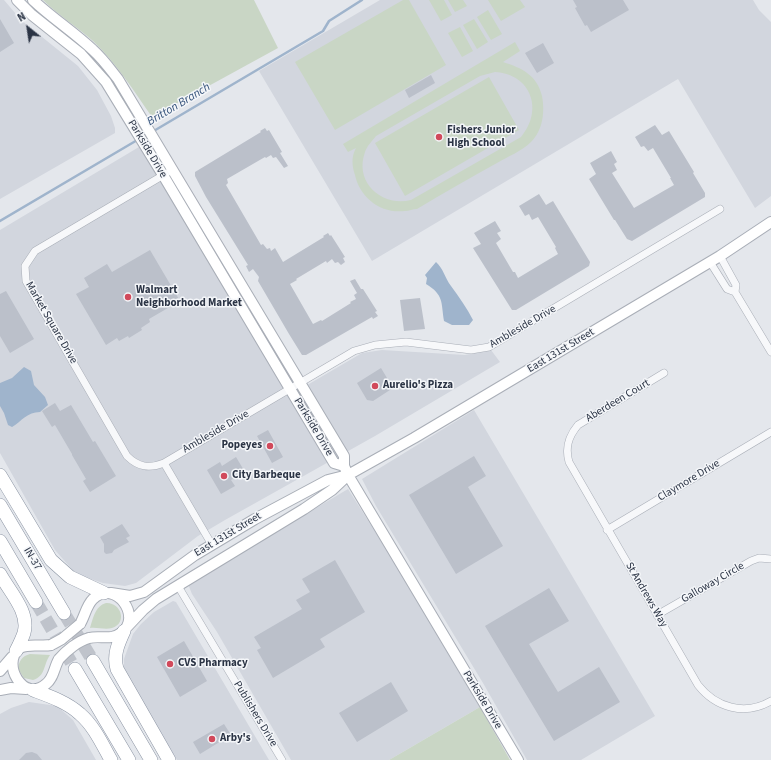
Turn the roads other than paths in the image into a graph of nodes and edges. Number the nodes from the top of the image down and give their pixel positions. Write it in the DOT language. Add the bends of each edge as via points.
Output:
graph roads {
  1 [pos="18,0"];
  2 [pos="33,0"];
  3 [pos="172,170"];
  4 [pos="163,175"];
  5 [pos="720,210"];
  6 [pos="771,222"];
  7 [pos="720,256"];
  8 [pos="710,262"];
  9 [pos="734,292"];
  10 [pos="771,352"];
  11 [pos="664,373"];
  12 [pos="301,383"];
  13 [pos="290,389"];
  14 [pos="573,431"];
  15 [pos="771,432"];
  16 [pos="164,463"];
  17 [pos="140,464"];
  18 [pos="346,470"];
  19 [pos="0,475"];
  20 [pos="0,505"];
  21 [pos="607,530"];
  22 [pos="0,540"];
  23 [pos="212,545"];
  24 [pos="771,559"];
  25 [pos="0,574"];
  26 [pos="178,586"];
  27 [pos="108,593"];
  28 [pos="36,602"];
  29 [pos="64,613"];
  30 [pos="657,615"];
  31 [pos="126,629"];
  32 [pos="14,654"];
  33 [pos="92,661"];
  34 [pos="75,669"];
  35 [pos="0,671"];
  36 [pos="0,690"];
  37 [pos="30,690"];
  38 [pos="771,701"];
  39 [pos="111,760"];
  40 [pos="129,760"];
  41 [pos="151,760"];
  42 [pos="169,760"];
  43 [pos="282,760"];
  44 [pos="518,760"];
  1 -- 4 [label="street, Parkside Drive" via="32,15 89,62 106,82"];
  2 -- 3 [label="street, Parkside Drive" via="104,61 118,79"];
  3 -- 4 [label="street, Market Square Drive"];
  3 -- 12 [label="street, Parkside Drive"];
  4 -- 13 [label="street, Parkside Drive"];
  4 -- 17 [label="street, Market Square Drive" via="35,251 25,266 26,281 127,456 134,463"];
  5 -- 12 [label="street, Ambleside Drive" via="489,347 471,350 406,342 375,345 354,351"];
  6 -- 7 [label="street, East 131st Street"];
  7 -- 8 [label="street, East 131st Street"];
  7 -- 9 [label="street" via="736,285"];
  8 -- 9 [label="street" via="727,289"];
  8 -- 18 [label="street, East 131st Street" via="414,438"];
  9 -- 10 [label="street"];
  11 -- 14 [label="street, Aberdeen Court" via="578,425"];
  12 -- 13 [label="street, Ambleside Drive"];
  12 -- 18 [label="street, Parkside Drive" via="344,456"];
  13 -- 16 [label="street, Ambleside Drive"];
  13 -- 18 [label="street, Parkside Drive" via="334,463"];
  14 -- 21 [label="street, St Andrews Way" via="568,442 569,462"];
  15 -- 21 [label="street, Claymore Drive"];
  16 -- 17 [label="street, Ambleside Drive" via="156,466"];
  16 -- 23 [label="street"];
  18 -- 23 [label="street, East 131st Street"];
  18 -- 26 [label="street, East 131st Street" via="332,490 320,499"];
  18 -- 44 [label="street, Parkside Drive"];
  19 -- 27 [label="highway" via="51,560 70,577"];
  20 -- 29 [label="highway, IN-37"];
  21 -- 30 [label="street, St Andrews Way"];
  22 -- 28 [label="highway, IN-37"];
  23 -- 27 [label="street, East 131st Street" via="144,592 130,596"];
  24 -- 30 [label="street, Galloway Circle" via="759,558 751,561"];
  25 -- 32 [label="highway" via="20,607 24,619 24,634"];
  26 -- 31 [label="street, East 131st Street" via="149,604"];
  26 -- 43 [label="street, Publishers Drive"];
  27 -- 31 [label="street" via="119,598 127,608 129,622"];
  27 -- 32 [label="street, bridge" via="98,595 90,602 80,624 62,639 50,645 24,646"];
  30 -- 38 [label="street, St Andrews Way" via="705,694 723,706 735,709 755,708"];
  31 -- 37 [label="street, bridge" via="114,637 82,640 59,659 49,681 42,687"];
  31 -- 42 [label="highway" via="116,650 117,669"];
  32 -- 35 [label="street"];
  32 -- 37 [label="street" via="10,666 12,674 19,683"];
  33 -- 41 [label="highway"];
  34 -- 40 [label="highway"];
  36 -- 37 [label="street"];
  37 -- 39 [label="highway" via="64,703 80,714 91,726"];
}
